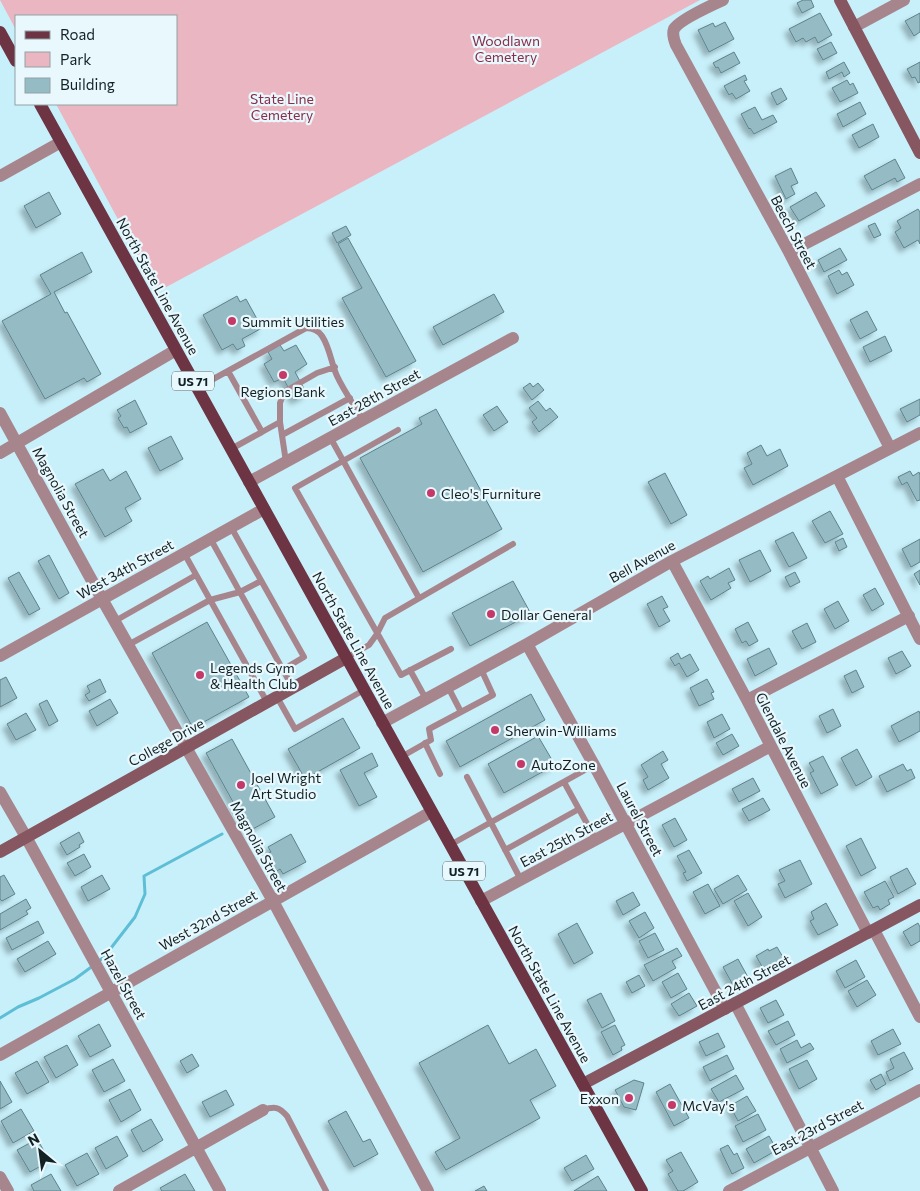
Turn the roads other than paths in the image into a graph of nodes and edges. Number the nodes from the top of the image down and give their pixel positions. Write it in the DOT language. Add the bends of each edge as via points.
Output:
graph roads {
  1 [pos="723,0"];
  2 [pos="840,0"];
  3 [pos="904,0"];
  4 [pos="854,27"];
  5 [pos="0,32"];
  6 [pos="15,59"];
  7 [pos="41,105"];
  8 [pos="61,142"];
  9 [pos="920,153"];
  10 [pos="0,176"];
  11 [pos="920,184"];
  12 [pos="789,252"];
  13 [pos="513,338"];
  14 [pos="176,350"];
  15 [pos="335,367"];
  16 [pos="228,371"];
  17 [pos="197,388"];
  18 [pos="350,398"];
  19 [pos="0,413"];
  20 [pos="362,420"];
  21 [pos="280,422"];
  22 [pos="398,430"];
  23 [pos="262,432"];
  24 [pos="920,433"];
  25 [pos="282,435"];
  26 [pos="330,437"];
  27 [pos="17,443"];
  28 [pos="890,448"];
  29 [pos="231,450"];
  30 [pos="0,452"];
  31 [pos="343,461"];
  32 [pos="286,462"];
  33 [pos="837,476"];
  34 [pos="249,482"];
  35 [pos="264,509"];
  36 [pos="231,527"];
  37 [pos="210,538"];
  38 [pos="514,544"];
  39 [pos="184,553"];
  40 [pos="672,561"];
  41 [pos="196,575"];
  42 [pos="261,581"];
  43 [pos="240,592"];
  44 [pos="419,598"];
  45 [pos="102,599"];
  46 [pos="210,600"];
  47 [pos="908,616"];
  48 [pos="115,621"];
  49 [pos="377,634"];
  50 [pos="920,638"];
  51 [pos="527,644"];
  52 [pos="128,645"];
  53 [pos="451,649"];
  54 [pos="0,656"];
  55 [pos="346,658"];
  56 [pos="481,669"];
  57 [pos="282,670"];
  58 [pos="410,670"];
  59 [pos="448,687"];
  60 [pos="292,688"];
  61 [pos="364,690"];
  62 [pos="426,699"];
  63 [pos="272,700"];
  64 [pos="747,700"];
  65 [pos="461,712"];
  66 [pos="382,723"];
  67 [pos="425,744"];
  68 [pos="771,746"];
  69 [pos="187,748"];
  70 [pos="401,757"];
  71 [pos="594,765"];
  72 [pos="440,774"];
  73 [pos="467,777"];
  74 [pos="564,782"];
  75 [pos="0,792"];
  76 [pos="578,809"];
  77 [pos="432,812"];
  78 [pos="490,822"];
  79 [pos="625,824"];
  80 [pos="26,837"];
  81 [pos="596,840"];
  82 [pos="450,844"];
  83 [pos="505,850"];
  84 [pos="0,852"];
  85 [pos="521,880"];
  86 [pos="273,901"];
  87 [pos="481,901"];
  88 [pos="920,905"];
  89 [pos="871,931"];
  90 [pos="111,993"];
  91 [pos="730,1006"];
  92 [pos="920,1017"];
  93 [pos="0,1055"];
  94 [pos="583,1084"];
  95 [pos="920,1090"];
  96 [pos="263,1110"];
  97 [pos="196,1147"];
  98 [pos="811,1148"];
  99 [pos="0,1177"];
  100 [pos="8,1191"];
  101 [pos="119,1191"];
  102 [pos="220,1191"];
  103 [pos="326,1191"];
  104 [pos="428,1191"];
  105 [pos="642,1191"];
  106 [pos="729,1191"];
  107 [pos="833,1191"];
  1 -- 12 [label="street, Beech Street" via="681,22 673,34 676,45"];
  2 -- 4 [label="street"];
  3 -- 4 [label="street"];
  4 -- 9 [label="street"];
  5 -- 6 [label="main road"];
  7 -- 8 [label="main road, North State Line Avenue / US 71"];
  8 -- 10 [label="street"];
  8 -- 14 [label="main road, North State Line Avenue / US 71"];
  11 -- 12 [label="street"];
  12 -- 28 [label="street, Beech Street"];
  13 -- 20 [label="street, East 28th Street"];
  14 -- 17 [label="main road, North State Line Avenue / US 71"];
  14 -- 27 [label="street"];
  15 -- 16 [label="lane" via="322,335 316,329 306,328"];
  15 -- 18 [label="lane"];
  15 -- 21 [label="lane" via="284,392 280,403"];
  16 -- 17 [label="lane"];
  16 -- 23 [label="lane"];
  17 -- 29 [label="main road, North State Line Avenue / US 71"];
  18 -- 20 [label="lane"];
  18 -- 25 [label="lane"];
  19 -- 27 [label="street, Magnolia Street"];
  20 -- 26 [label="street, East 28th Street"];
  21 -- 23 [label="lane"];
  21 -- 25 [label="lane"];
  22 -- 31 [label="lane"];
  23 -- 29 [label="lane"];
  24 -- 28 [label="street, Bell Avenue"];
  25 -- 32 [label="lane"];
  26 -- 31 [label="lane"];
  26 -- 32 [label="street, East 28th Street"];
  27 -- 30 [label="street"];
  27 -- 45 [label="street, Magnolia Street"];
  28 -- 33 [label="street, Bell Avenue"];
  29 -- 34 [label="main road, North State Line Avenue / US 71"];
  31 -- 44 [label="lane"];
  31 -- 49 [label="lane" via="295,488"];
  32 -- 34 [label="street, East 28th Street"];
  33 -- 40 [label="street, Bell Avenue"];
  33 -- 47 [label="street"];
  34 -- 35 [label="main road, North State Line Avenue / US 71"];
  35 -- 36 [label="street, West 34th Street"];
  35 -- 55 [label="main road, North State Line Avenue / US 71"];
  36 -- 37 [label="street, West 34th Street"];
  36 -- 42 [label="lane"];
  37 -- 39 [label="street, West 34th Street"];
  37 -- 43 [label="lane"];
  38 -- 44 [label="lane"];
  39 -- 41 [label="lane"];
  39 -- 45 [label="street, West 34th Street"];
  40 -- 51 [label="street, Bell Avenue"];
  40 -- 64 [label="street, Glendale Avenue"];
  41 -- 46 [label="lane"];
  41 -- 48 [label="lane"];
  42 -- 43 [label="lane"];
  42 -- 57 [label="lane" via="304,657"];
  43 -- 46 [label="lane"];
  43 -- 57 [label="lane"];
  44 -- 49 [label="lane" via="385,618"];
  45 -- 48 [label="street, Magnolia Street"];
  45 -- 54 [label="street, West 34th Street"];
  46 -- 52 [label="lane"];
  46 -- 63 [label="lane"];
  47 -- 50 [label="street"];
  47 -- 64 [label="street"];
  48 -- 52 [label="street, Magnolia Street"];
  49 -- 55 [label="lane" via="369,645"];
  49 -- 58 [label="lane" via="401,675"];
  51 -- 56 [label="street, Bell Avenue"];
  51 -- 71 [label="street, Laurel Street"];
  52 -- 69 [label="street, Magnolia Street"];
  53 -- 58 [label="lane"];
  55 -- 60 [label="street, College Drive"];
  55 -- 61 [label="main road, North State Line Avenue / US 71"];
  56 -- 59 [label="street, Bell Avenue"];
  56 -- 65 [label="lane" via="493,695"];
  57 -- 60 [label="lane"];
  58 -- 62 [label="lane"];
  59 -- 62 [label="street, Bell Avenue"];
  59 -- 65 [label="lane"];
  60 -- 63 [label="street, College Drive"];
  61 -- 63 [label="lane" via="295,729"];
  61 -- 66 [label="main road, North State Line Avenue / US 71"];
  62 -- 66 [label="street, Bell Avenue"];
  63 -- 69 [label="street, College Drive"];
  64 -- 68 [label="street, Glendale Avenue"];
  65 -- 67 [label="lane" via="429,729 431,740"];
  66 -- 70 [label="main road, North State Line Avenue / US 71"];
  67 -- 70 [label="lane"];
  67 -- 72 [label="lane"];
  68 -- 79 [label="street, East 25th Street"];
  68 -- 89 [label="street, Glendale Avenue"];
  69 -- 80 [label="street, College Drive"];
  69 -- 86 [label="street, Magnolia Street"];
  70 -- 77 [label="main road, North State Line Avenue / US 71"];
  71 -- 74 [label="lane"];
  71 -- 79 [label="street, Laurel Street"];
  73 -- 78 [label="lane"];
  74 -- 76 [label="lane"];
  74 -- 78 [label="lane"];
  75 -- 80 [label="street, Hazel Street"];
  76 -- 81 [label="lane"];
  76 -- 83 [label="lane"];
  77 -- 82 [label="main road, North State Line Avenue / US 71"];
  77 -- 86 [label="street, West 32nd Street"];
  78 -- 82 [label="lane"];
  78 -- 83 [label="lane"];
  79 -- 81 [label="street, East 25th Street"];
  79 -- 91 [label="street, Laurel Street"];
  80 -- 84 [label="street, College Drive"];
  80 -- 90 [label="street, Hazel Street"];
  81 -- 85 [label="street, East 25th Street"];
  82 -- 87 [label="main road, North State Line Avenue / US 71"];
  83 -- 85 [label="lane"];
  85 -- 87 [label="street, East 25th Street"];
  86 -- 90 [label="street, West 32nd Street"];
  86 -- 104 [label="street, Magnolia Street"];
  87 -- 94 [label="main road, North State Line Avenue / US 71"];
  88 -- 89 [label="street, East 24th Street"];
  89 -- 91 [label="street, East 24th Street"];
  89 -- 92 [label="street, Glendale Avenue"];
  90 -- 93 [label="street, West 32nd Street"];
  90 -- 97 [label="street, Hazel Street"];
  91 -- 94 [label="street, East 24th Street"];
  91 -- 98 [label="street, Laurel Street"];
  94 -- 105 [label="main road, North State Line Avenue / US 71"];
  95 -- 98 [label="street, East 23rd Street"];
  96 -- 97 [label="street"];
  96 -- 103 [label="lane" via="277,1108 287,1116"];
  97 -- 101 [label="street"];
  97 -- 102 [label="street, Hazel Street"];
  98 -- 106 [label="street, East 23rd Street"];
  98 -- 107 [label="street, Laurel Street"];
  99 -- 100 [label="street"];
}
